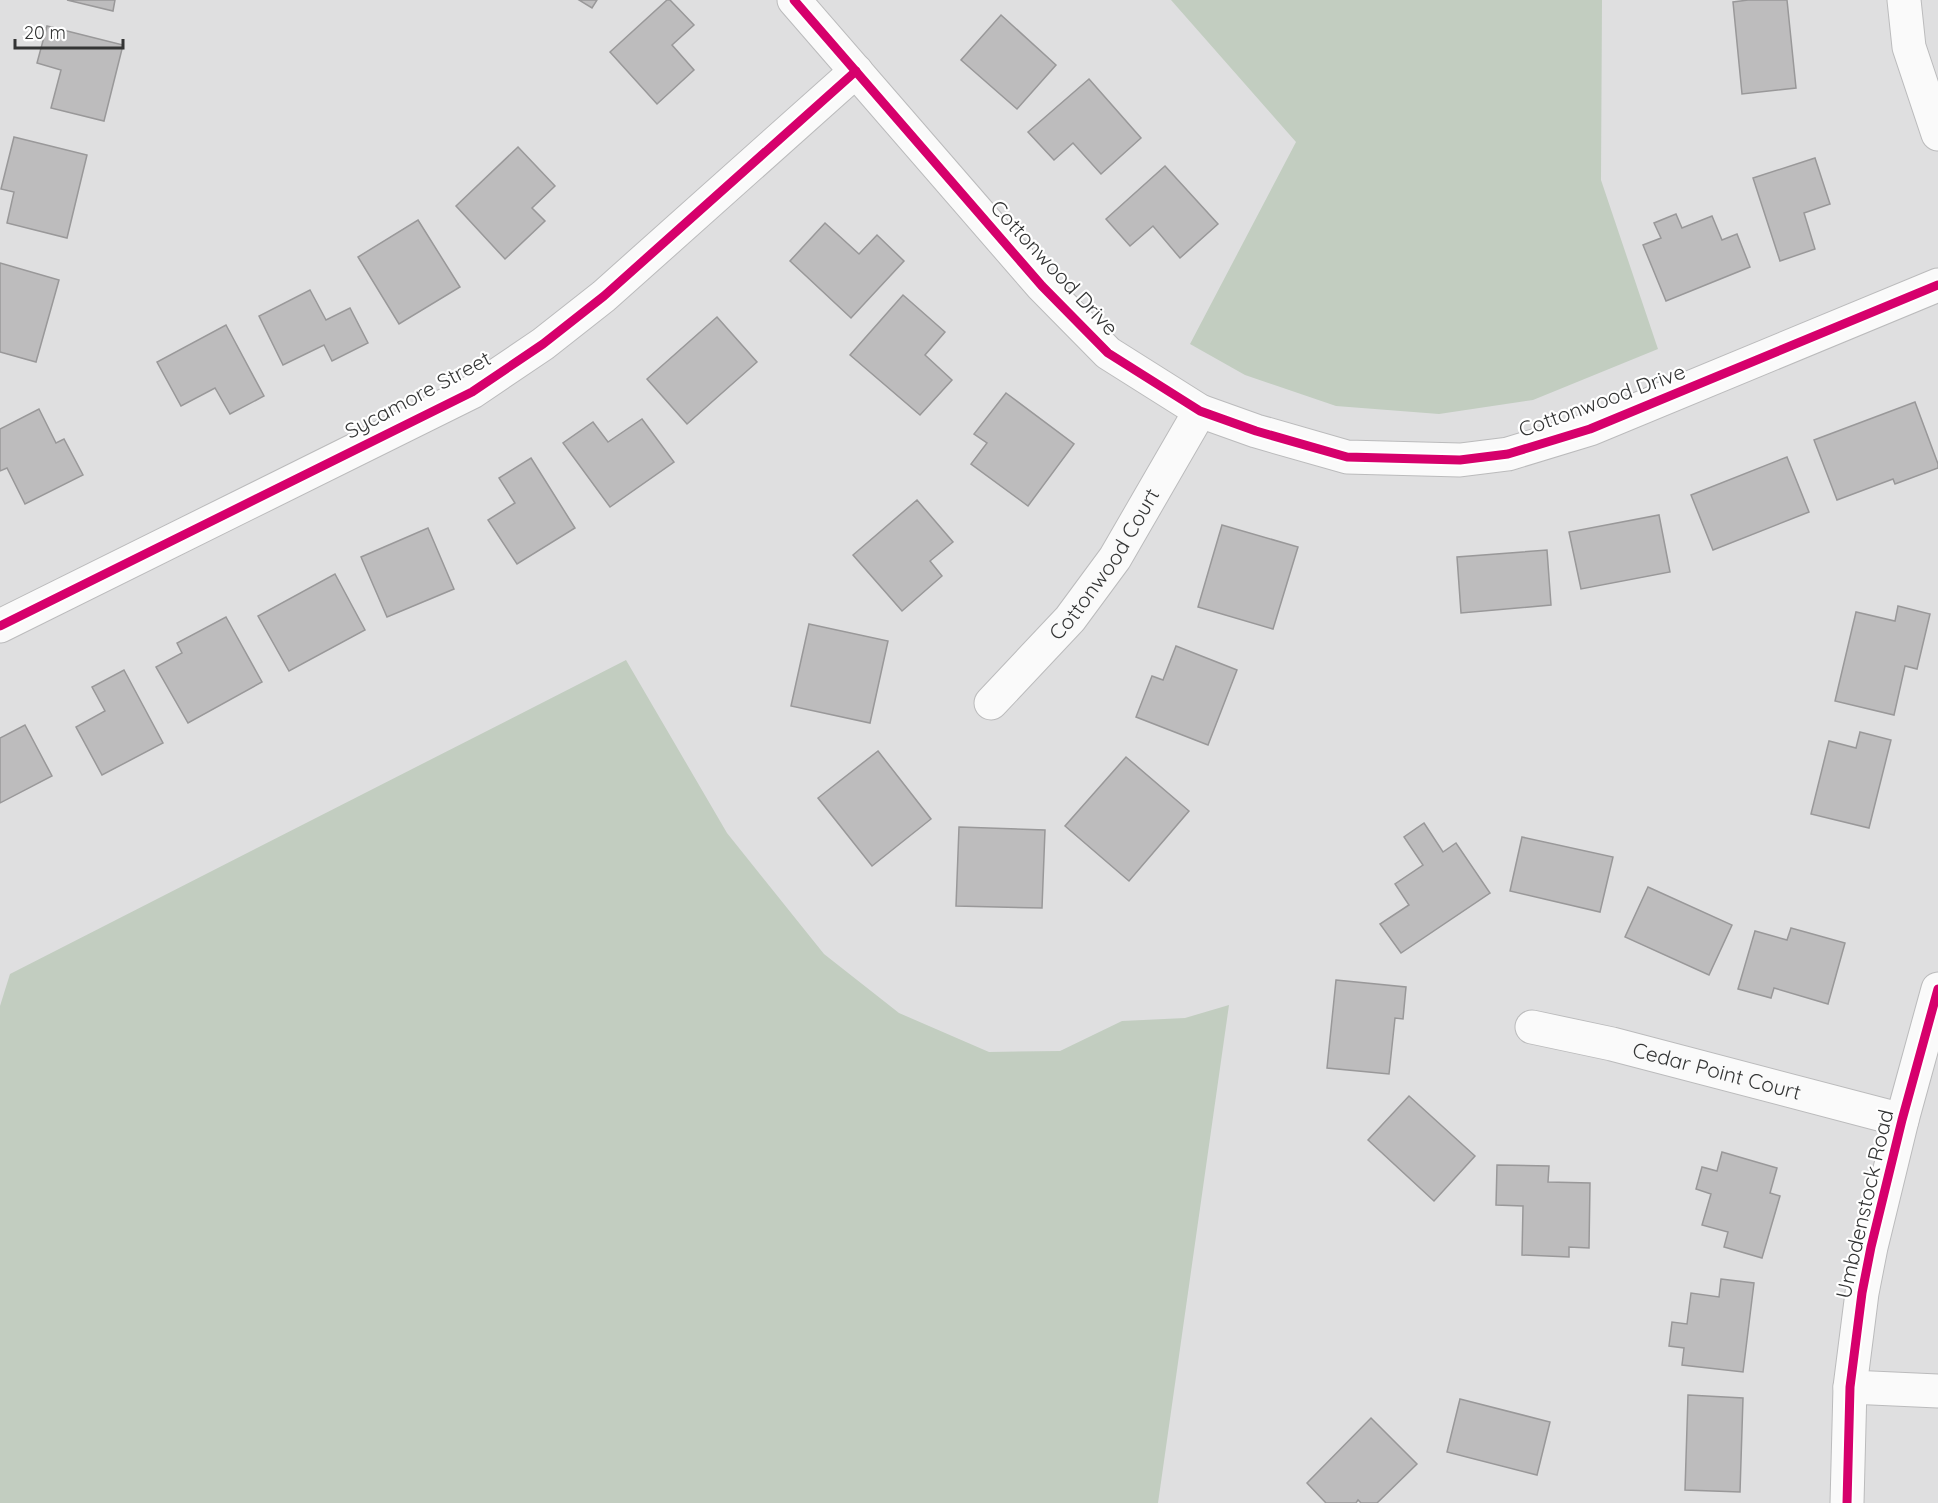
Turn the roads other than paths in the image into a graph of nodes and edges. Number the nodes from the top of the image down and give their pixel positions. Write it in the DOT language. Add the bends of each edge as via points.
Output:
graph roads {
  1 [pos="794,0"];
  2 [pos="1904,0"];
  3 [pos="856,71"];
  4 [pos="1938,134"];
  5 [pos="1938,285"];
  6 [pos="1200,411"];
  7 [pos="0,626"];
  8 [pos="992,703"];
  9 [pos="1938,989"];
  10 [pos="1532,1028"];
  11 [pos="1902,1120"];
  12 [pos="1851,1387"];
  13 [pos="1938,1391"];
  14 [pos="1847,1503"];
  1 -- 3 [label="street, Cottonwood Drive"];
  2 -- 4 [label="street" via="1909,47"];
  3 -- 6 [label="street, Cottonwood Drive" via="1042,286 1108,353"];
  3 -- 7 [label="street, Sycamore Street" via="604,296 472,392"];
  5 -- 6 [label="street, Cottonwood Drive" via="1590,429 1508,454 1460,460 1347,457"];
  6 -- 8 [label="street, Cottonwood Court" via="1115,558 1070,619"];
  9 -- 11 [label="street, Umbdenstock Road"];
  10 -- 11 [label="street, Cedar Point Court" via="1612,1044"];
  11 -- 12 [label="street, Umbdenstock Road" via="1862,1293"];
  12 -- 13 [label="street"];
  12 -- 14 [label="street, Umbdenstock Road"];
}
